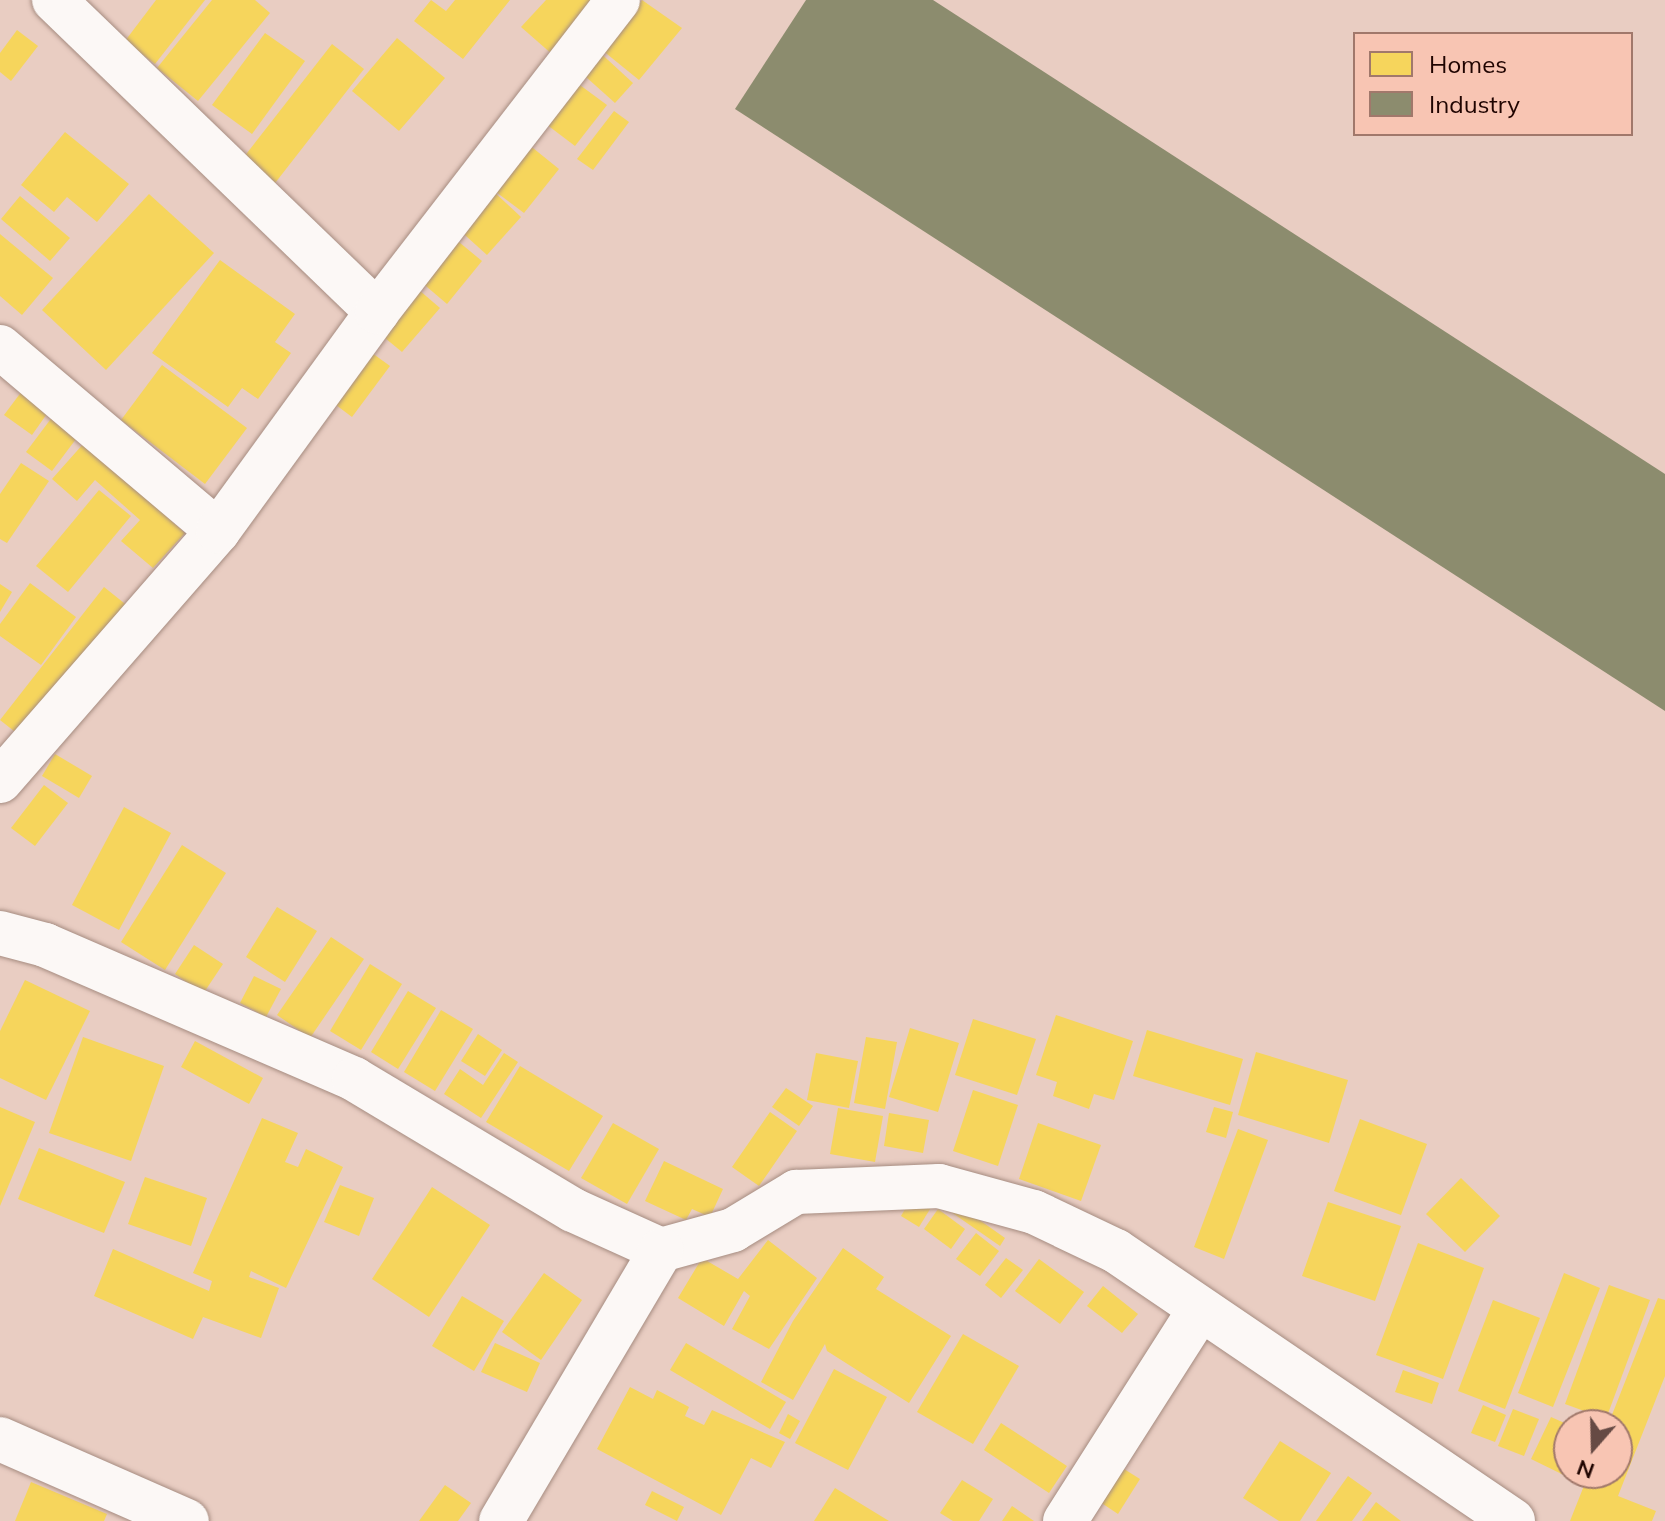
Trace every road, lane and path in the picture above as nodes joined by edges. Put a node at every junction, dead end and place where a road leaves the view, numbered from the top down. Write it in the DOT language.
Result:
graph roads {
  1 [pos="54,0"];
  2 [pos="618,0"];
  3 [pos="377,312"];
  4 [pos="0,347"];
  5 [pos="218,531"];
  6 [pos="0,781"];
  7 [pos="0,933"];
  8 [pos="661,1250"];
  9 [pos="1200,1309"];
  10 [pos="0,1439"];
  11 [pos="187,1521"];
  12 [pos="501,1521"];
  13 [pos="1065,1521"];
  14 [pos="1513,1521"];
  1 -- 3 [label="street"];
  2 -- 3 [label="street"];
  3 -- 5 [label="street"];
  4 -- 5 [label="street"];
  5 -- 6 [label="street"];
  7 -- 8 [label="street"];
  8 -- 9 [label="street"];
  8 -- 12 [label="street"];
  9 -- 13 [label="street"];
  9 -- 14 [label="street"];
  10 -- 11 [label="street"];
}
